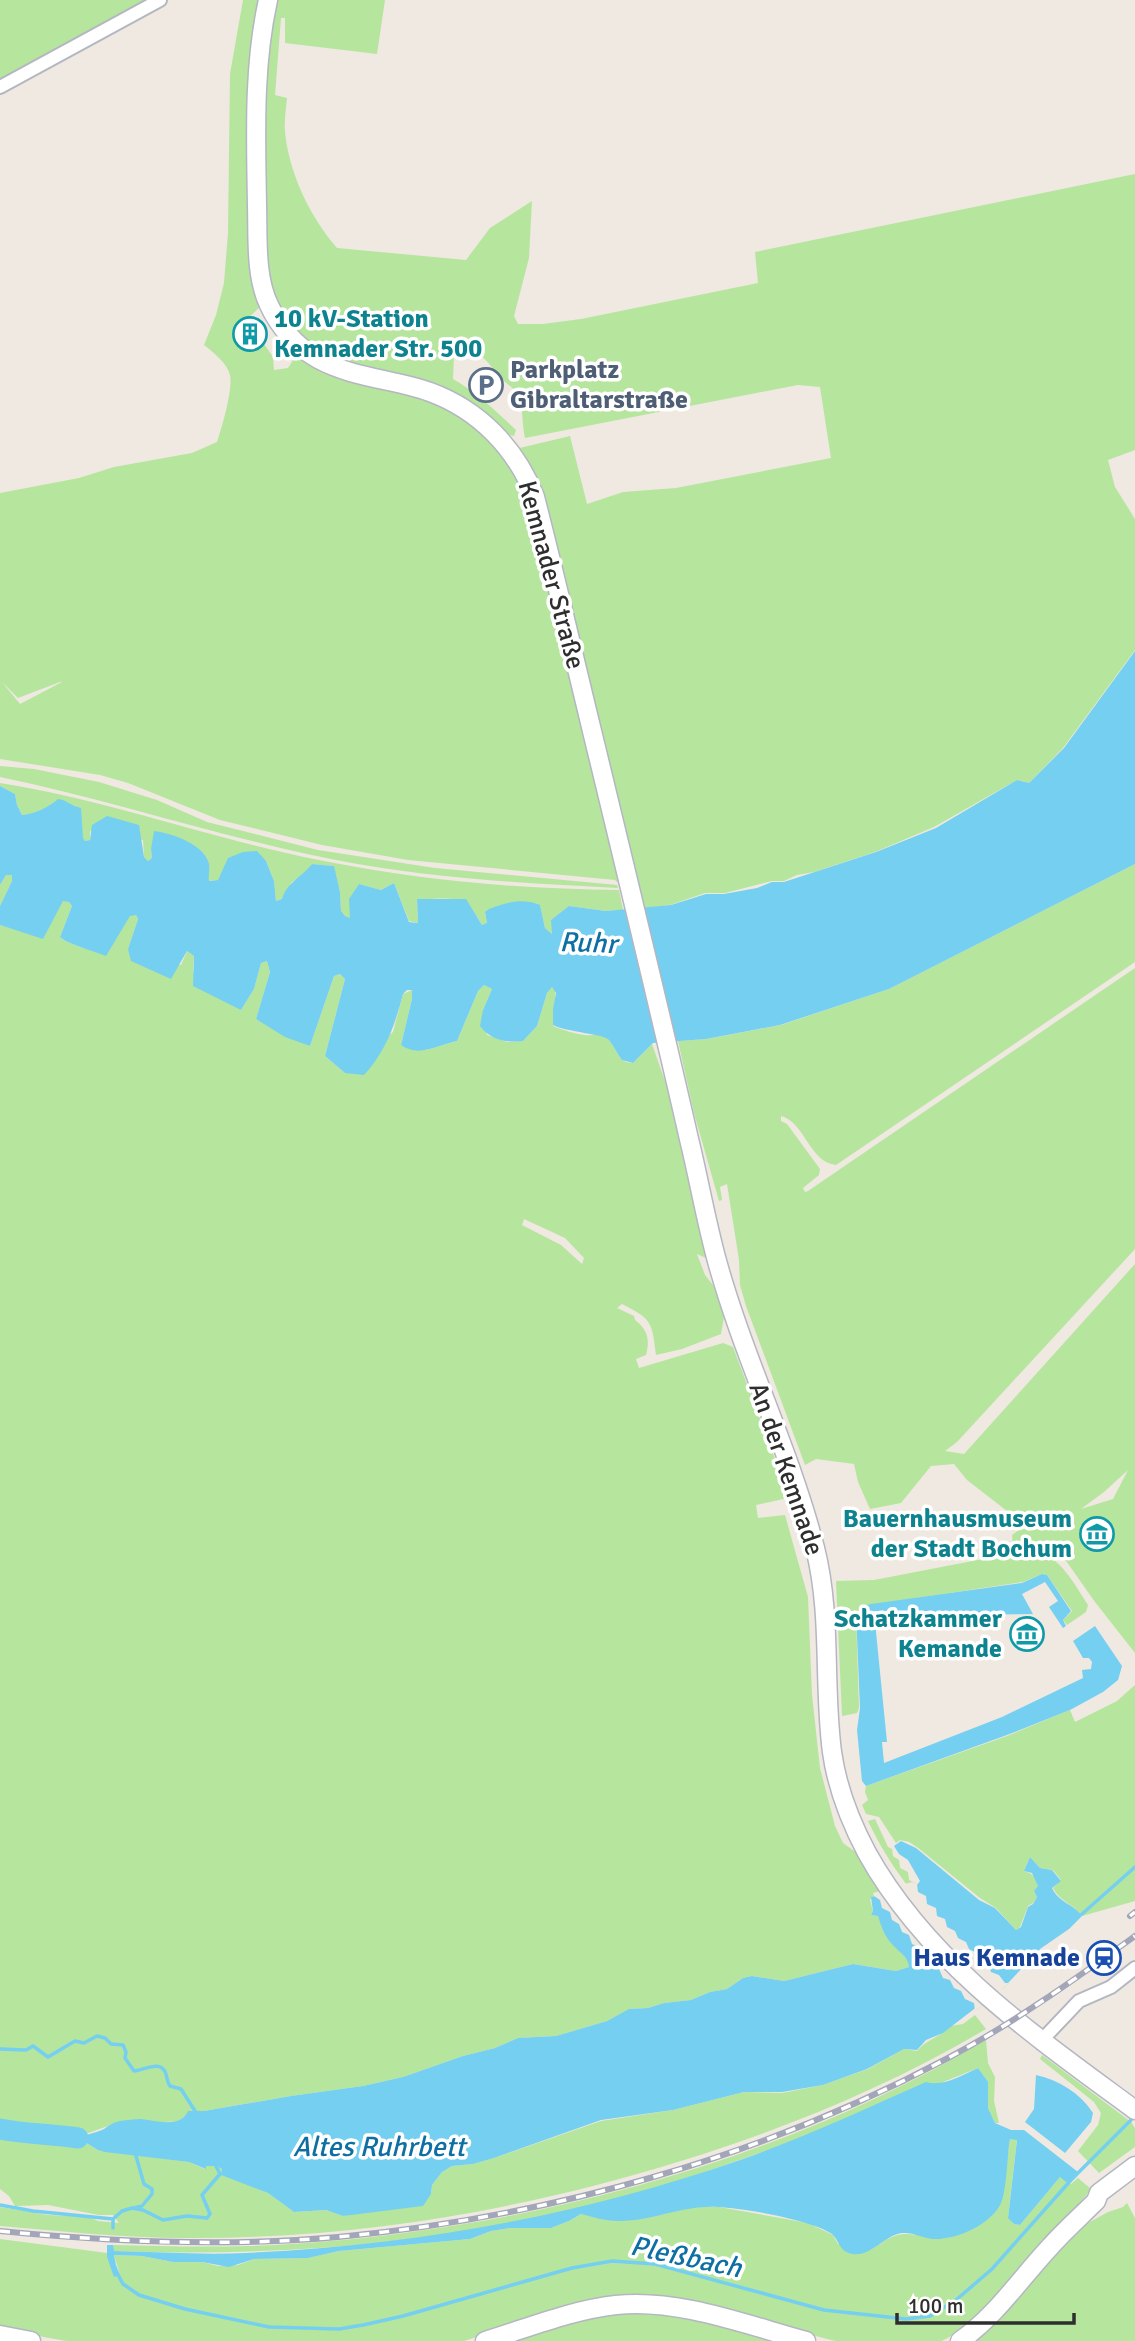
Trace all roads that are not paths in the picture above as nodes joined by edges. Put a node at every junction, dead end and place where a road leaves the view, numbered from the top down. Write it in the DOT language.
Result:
graph roads {
  1 [pos="160,0"];
  2 [pos="268,0"];
  3 [pos="0,86"];
  4 [pos="675,1082"];
  5 [pos="1135,1968"];
  6 [pos="1042,2040"];
  7 [pos="1092,2076"];
  8 [pos="1135,2097"];
  9 [pos="1135,2110"];
  10 [pos="1135,2165"];
  11 [pos="1135,2178"];
  12 [pos="1096,2200"];
  13 [pos="0,2335"];
  14 [pos="31,2341"];
  15 [pos="485,2341"];
  16 [pos="806,2341"];
  17 [pos="960,2341"];
  1 -- 3 [label="street"];
  2 -- 4 [label="main road, Kemnader Straße"];
  4 -- 6 [label="main road, An der Kemnade"];
  5 -- 6 [label="street"];
  6 -- 7 [label="main road, An der Kemnade"];
  7 -- 8 [label="main road, An der Kemnade"];
  7 -- 9 [label="main road, An der Kemnade"];
  10 -- 12 [label="main road"];
  11 -- 12 [label="main road"];
  12 -- 17 [label="main road"];
  13 -- 14 [label="main road"];
  15 -- 16 [label="main road"];
}
